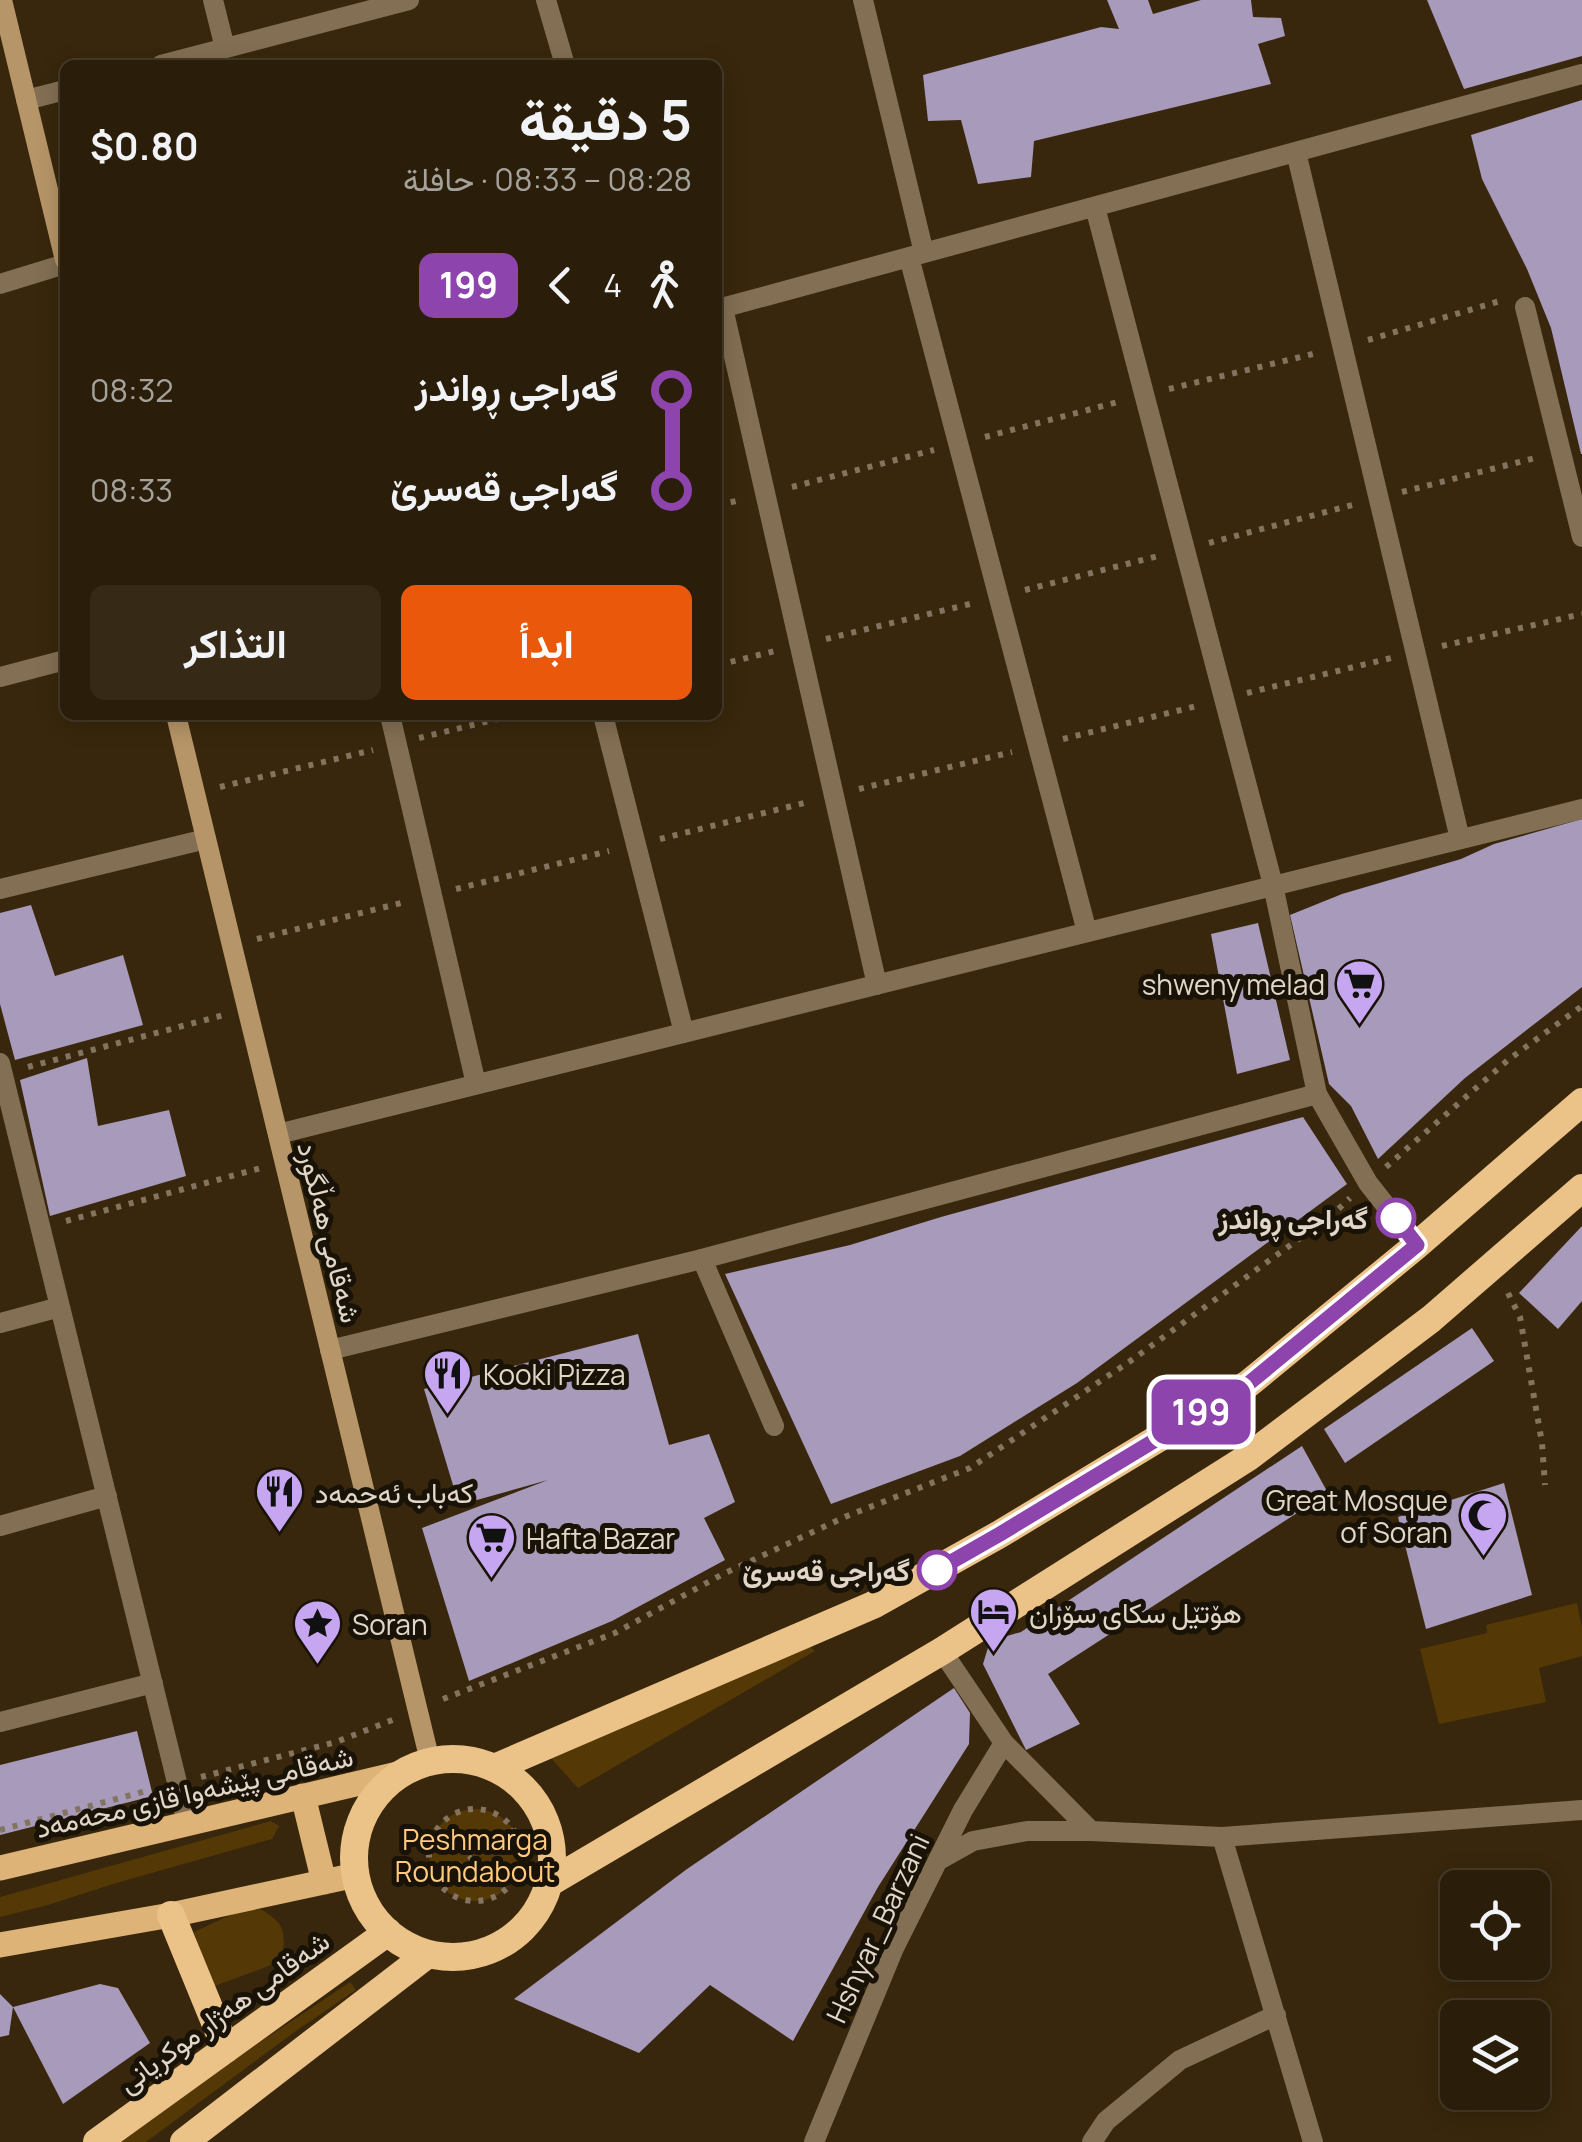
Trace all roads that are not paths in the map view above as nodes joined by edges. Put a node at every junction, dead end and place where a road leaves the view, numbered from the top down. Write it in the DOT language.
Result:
graph roads {
  1 [pos="2,0"];
  2 [pos="213,0"];
  3 [pos="409,0"];
  4 [pos="546,0"];
  5 [pos="863,0"];
  6 [pos="225,48"];
  7 [pos="180,60"];
  8 [pos="564,60"];
  9 [pos="1582,74"];
  10 [pos="60,91"];
  11 [pos="26,100"];
  12 [pos="1296,152"];
  13 [pos="1095,206"];
  14 [pos="60,241"];
  15 [pos="916,255"];
  16 [pos="60,264"];
  17 [pos="0,284"];
  18 [pos="722,307"];
  19 [pos="1525,307"];
  20 [pos="722,316"];
  21 [pos="1582,537"];
  22 [pos="60,661"];
  23 [pos="0,677"];
  24 [pos="177,720"];
  25 [pos="391,720"];
  26 [pos="604,720"];
  27 [pos="1582,808"];
  28 [pos="206,839"];
  29 [pos="1460,839"];
  30 [pos="1272,886"];
  31 [pos="0,889"];
  32 [pos="1087,932"];
  33 [pos="877,984"];
  34 [pos="684,1032"];
  35 [pos="1,1068"];
  36 [pos="476,1084"];
  37 [pos="1317,1094"];
  38 [pos="1582,1102"];
  39 [pos="6,1110"];
  40 [pos="278,1134"];
  41 [pos="1582,1188"];
  42 [pos="1417,1245"];
  43 [pos="702,1259"];
  44 [pos="60,1307"];
  45 [pos="0,1322"];
  46 [pos="330,1350"];
  47 [pos="774,1426"];
  48 [pos="107,1496"];
  49 [pos="0,1526"];
  50 [pos="942,1651"];
  51 [pos="153,1683"];
  52 [pos="0,1722"];
  53 [pos="1004,1743"];
  54 [pos="430,1761"];
  55 [pos="494,1768"];
  56 [pos="402,1773"];
  57 [pos="303,1796"];
  58 [pos="1582,1810"];
  59 [pos="187,1823"];
  60 [pos="1091,1831"];
  61 [pos="1222,1836"];
  62 [pos="937,1862"];
  63 [pos="0,1868"];
  64 [pos="356,1874"];
  65 [pos="324,1882"];
  66 [pos="549,1883"];
  67 [pos="172,1915"];
  68 [pos="388,1932"];
  69 [pos="0,1945"];
  70 [pos="428,1954"];
  71 [pos="1276,2015"];
  72 [pos="226,2049"];
  73 [pos="97,2142"];
  74 [pos="184,2142"];
  75 [pos="814,2142"];
  76 [pos="1092,2142"];
  77 [pos="1313,2142"];
  1 -- 11 [label="main road"];
  2 -- 6 [label="street"];
  3 -- 6 [label="street"];
  4 -- 8 [label="street"];
  5 -- 15 [label="street"];
  6 -- 7 [label="street"];
  9 -- 12 [label="street"];
  10 -- 11 [label="street"];
  11 -- 14 [label="main road"];
  12 -- 13 [label="street"];
  12 -- 29 [label="street"];
  13 -- 15 [label="street"];
  13 -- 30 [label="street"];
  15 -- 18 [label="street"];
  15 -- 32 [label="street"];
  16 -- 17 [label="street"];
  19 -- 21 [label="street"];
  20 -- 33 [label="street"];
  22 -- 23 [label="street"];
  24 -- 28 [label="main road, شەقامی ھەڵگورد"];
  25 -- 36 [label="street"];
  26 -- 34 [label="street"];
  27 -- 29 [label="street"];
  28 -- 31 [label="street"];
  28 -- 40 [label="main road, شەقامی ھەڵگورد"];
  29 -- 30 [label="street"];
  30 -- 32 [label="street"];
  30 -- 37 [label="street"];
  32 -- 33 [label="street"];
  33 -- 34 [label="street"];
  34 -- 36 [label="street"];
  35 -- 39 [label="street"];
  36 -- 40 [label="street"];
  37 -- 42 [label="street"];
  37 -- 43 [label="street"];
  38 -- 42 [label="highway"];
  39 -- 44 [label="street"];
  40 -- 46 [label="main road, شەقامی ھەڵگورد"];
  41 -- 50 [label="highway"];
  42 -- 55 [label="highway"];
  43 -- 46 [label="street"];
  43 -- 47 [label="street"];
  44 -- 45 [label="street"];
  44 -- 48 [label="street"];
  46 -- 54 [label="main road, شەقامی ھەڵگورد"];
  48 -- 49 [label="street"];
  48 -- 51 [label="street"];
  50 -- 53 [label="street"];
  50 -- 66 [label="highway"];
  51 -- 52 [label="street"];
  51 -- 59 [label="street"];
  53 -- 60 [label="street"];
  53 -- 62 [label="street, Hshyar_Barzani"];
  54 -- 55 [label="highway"];
  54 -- 56 [label="highway"];
  55 -- 66 [label="highway"];
  56 -- 57 [label="main road, شەقامی پێشەوا قازی محەمەد"];
  56 -- 64 [label="highway"];
  57 -- 59 [label="main road, شەقامی پێشەوا قازی محەمەد"];
  57 -- 65 [label="main road"];
  58 -- 61 [label="street"];
  59 -- 63 [label="main road, شەقامی پێشەوا قازی محەمەد"];
  60 -- 61 [label="street"];
  60 -- 62 [label="street"];
  61 -- 71 [label="street"];
  62 -- 75 [label="street, Hshyar_Barzani"];
  64 -- 65 [label="main road"];
  64 -- 68 [label="highway"];
  65 -- 67 [label="main road"];
  66 -- 70 [label="highway"];
  67 -- 69 [label="main road"];
  67 -- 72 [label="highway"];
  68 -- 70 [label="highway"];
  68 -- 72 [label="highway, شەقامی ھەژار موکریانی"];
  70 -- 74 [label="highway"];
  71 -- 76 [label="street"];
  71 -- 77 [label="street"];
  72 -- 73 [label="highway, شەقامی ھەژار موکریانی"];
}
